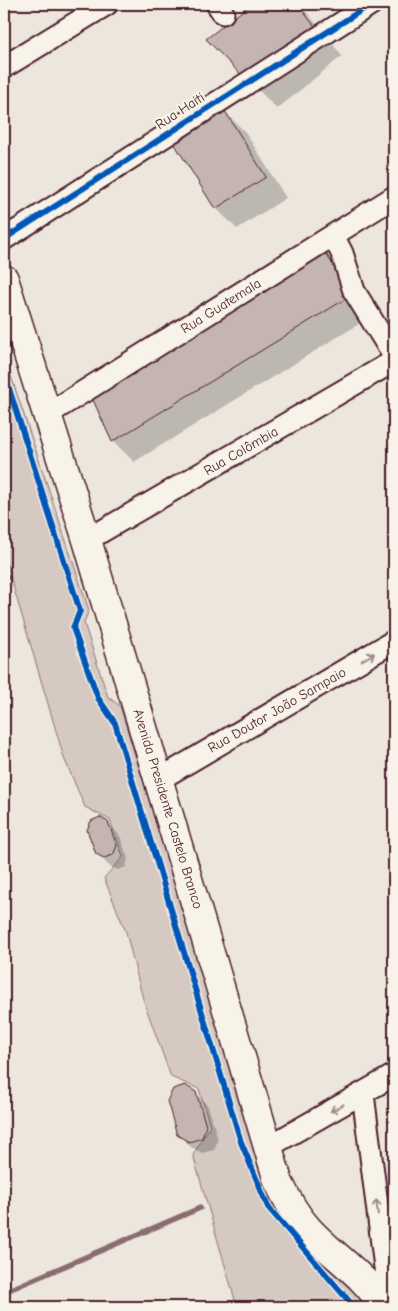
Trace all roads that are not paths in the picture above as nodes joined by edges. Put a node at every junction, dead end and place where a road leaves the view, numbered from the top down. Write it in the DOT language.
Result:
graph roads {
  1 [pos="107,4"];
  2 [pos="371,4"];
  3 [pos="4,67"];
  4 [pos="394,198"];
  5 [pos="333,236"];
  6 [pos="4,239"];
  7 [pos="4,279"];
  8 [pos="394,356"];
  9 [pos="394,361"];
  10 [pos="48,414"];
  11 [pos="87,540"];
  12 [pos="394,641"];
  13 [pos="160,779"];
  14 [pos="394,1075"];
  15 [pos="363,1094"];
  16 [pos="268,1148"];
  17 [pos="385,1307"];
  1 -- 3 [label="street"];
  2 -- 6 [label="street, Rua Haiti"];
  4 -- 5 [label="street, Rua Guatemala"];
  5 -- 8 [label="street"];
  5 -- 10 [label="street, Rua Guatemala"];
  7 -- 10 [label="main road, Avenida Presidente Castelo Branco"];
  9 -- 11 [label="street, Rua Colômbia"];
  10 -- 11 [label="main road, Avenida Presidente Castelo Branco"];
  11 -- 13 [label="main road, Avenida Presidente Castelo Branco"];
  13 -- 12 [label="street, Rua Doutor João Sampaio, one-way"];
  13 -- 16 [label="main road, Avenida Presidente Castelo Branco"];
  14 -- 15 [label="street"];
  15 -- 16 [label="street, one-way"];
  17 -- 15 [label="street, one-way"];
  16 -- 17 [label="main road, Avenida Presidente Castelo Branco"];
}
